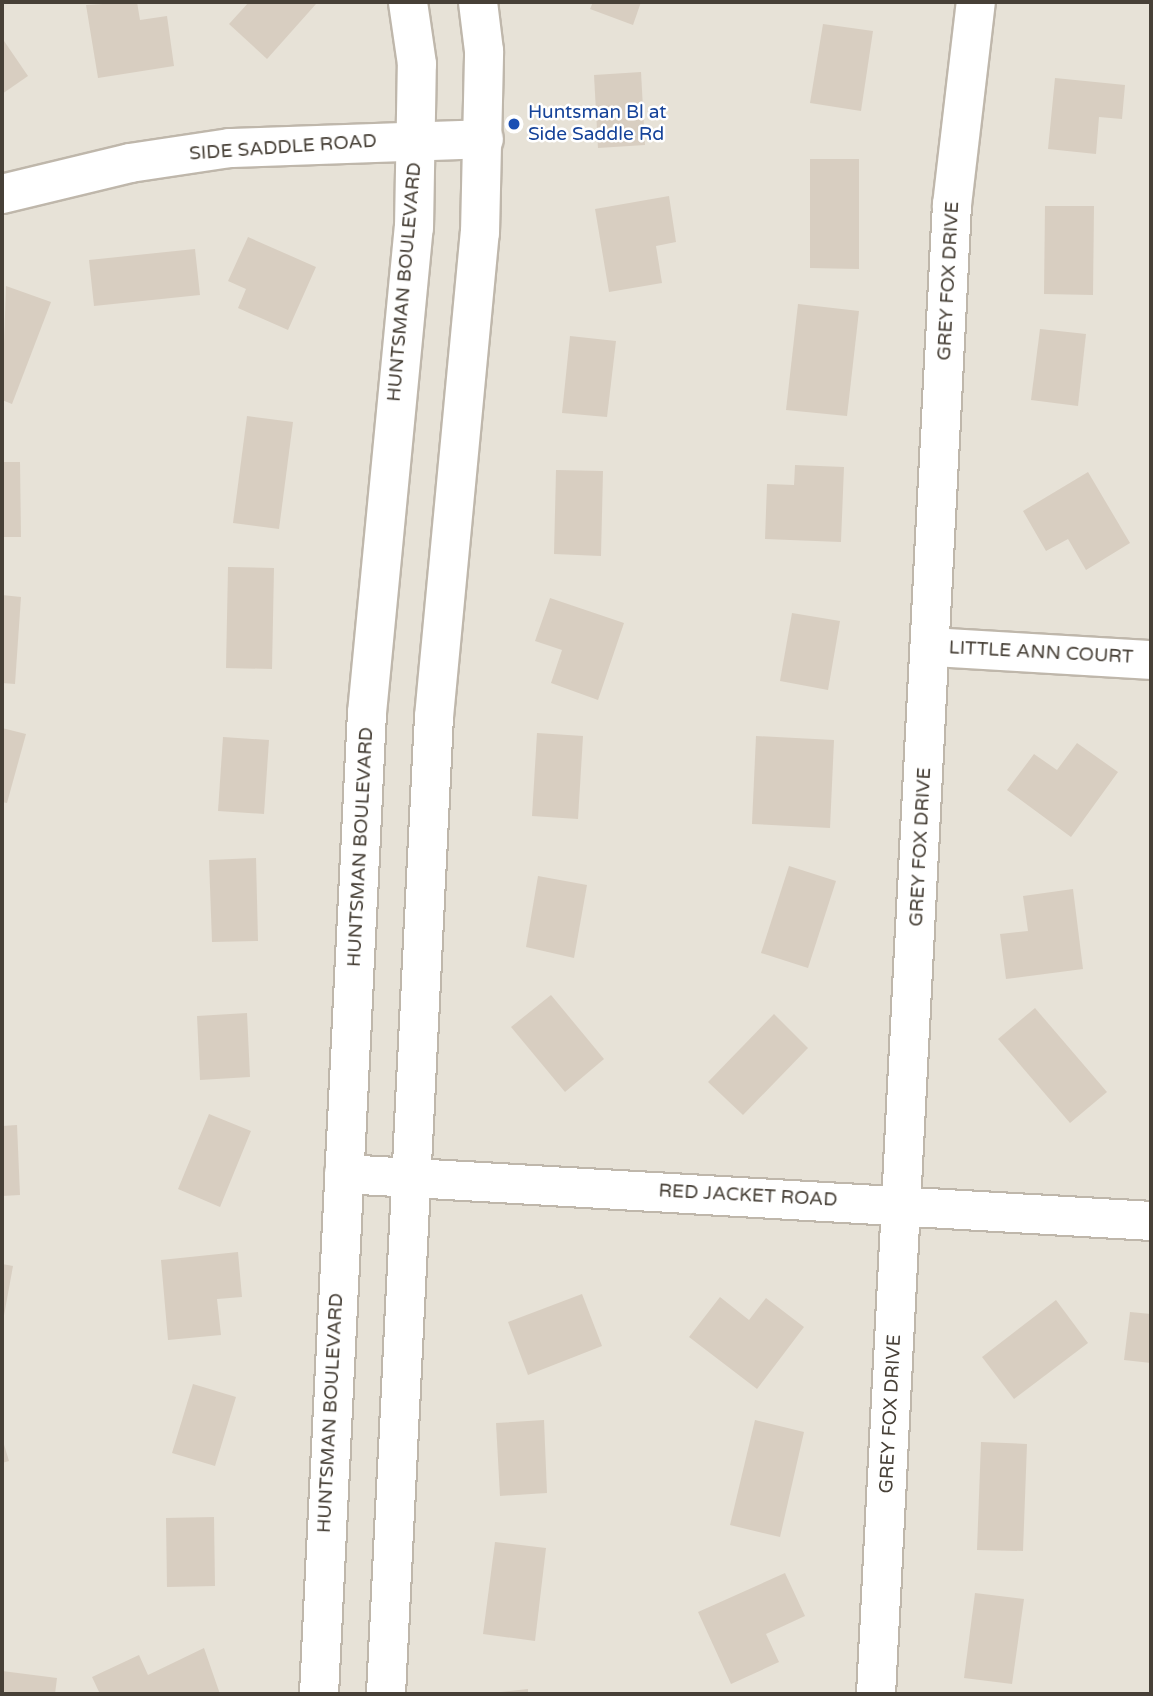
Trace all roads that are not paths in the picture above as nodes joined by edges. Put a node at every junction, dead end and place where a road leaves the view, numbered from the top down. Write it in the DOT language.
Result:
graph roads {
  1 [pos="408,2"];
  2 [pos="478,2"];
  3 [pos="976,2"];
  4 [pos="417,139"];
  5 [pos="484,139"];
  6 [pos="2,194"];
  7 [pos="932,647"];
  8 [pos="1151,660"];
  9 [pos="344,1174"];
  10 [pos="411,1178"];
  11 [pos="902,1205"];
  12 [pos="1151,1221"];
  13 [pos="319,1694"];
  14 [pos="386,1694"];
  15 [pos="876,1694"];
  1 -- 4 [label="street, HUNTSMAN BOULEVARD"];
  2 -- 5 [label="street"];
  3 -- 7 [label="street, GREY FOX DRIVE"];
  4 -- 5 [label="street, SIDE SADDLE ROAD"];
  4 -- 6 [label="street, SIDE SADDLE ROAD"];
  4 -- 9 [label="street, HUNTSMAN BOULEVARD"];
  5 -- 10 [label="street"];
  7 -- 8 [label="street, LITTLE ANN COURT"];
  7 -- 11 [label="street, GREY FOX DRIVE"];
  9 -- 10 [label="street, RED JACKET ROAD"];
  9 -- 13 [label="street, HUNTSMAN BOULEVARD"];
  10 -- 11 [label="street, RED JACKET ROAD"];
  10 -- 14 [label="street"];
  11 -- 12 [label="street, RED JACKET ROAD"];
  11 -- 15 [label="street, GREY FOX DRIVE"];
}
